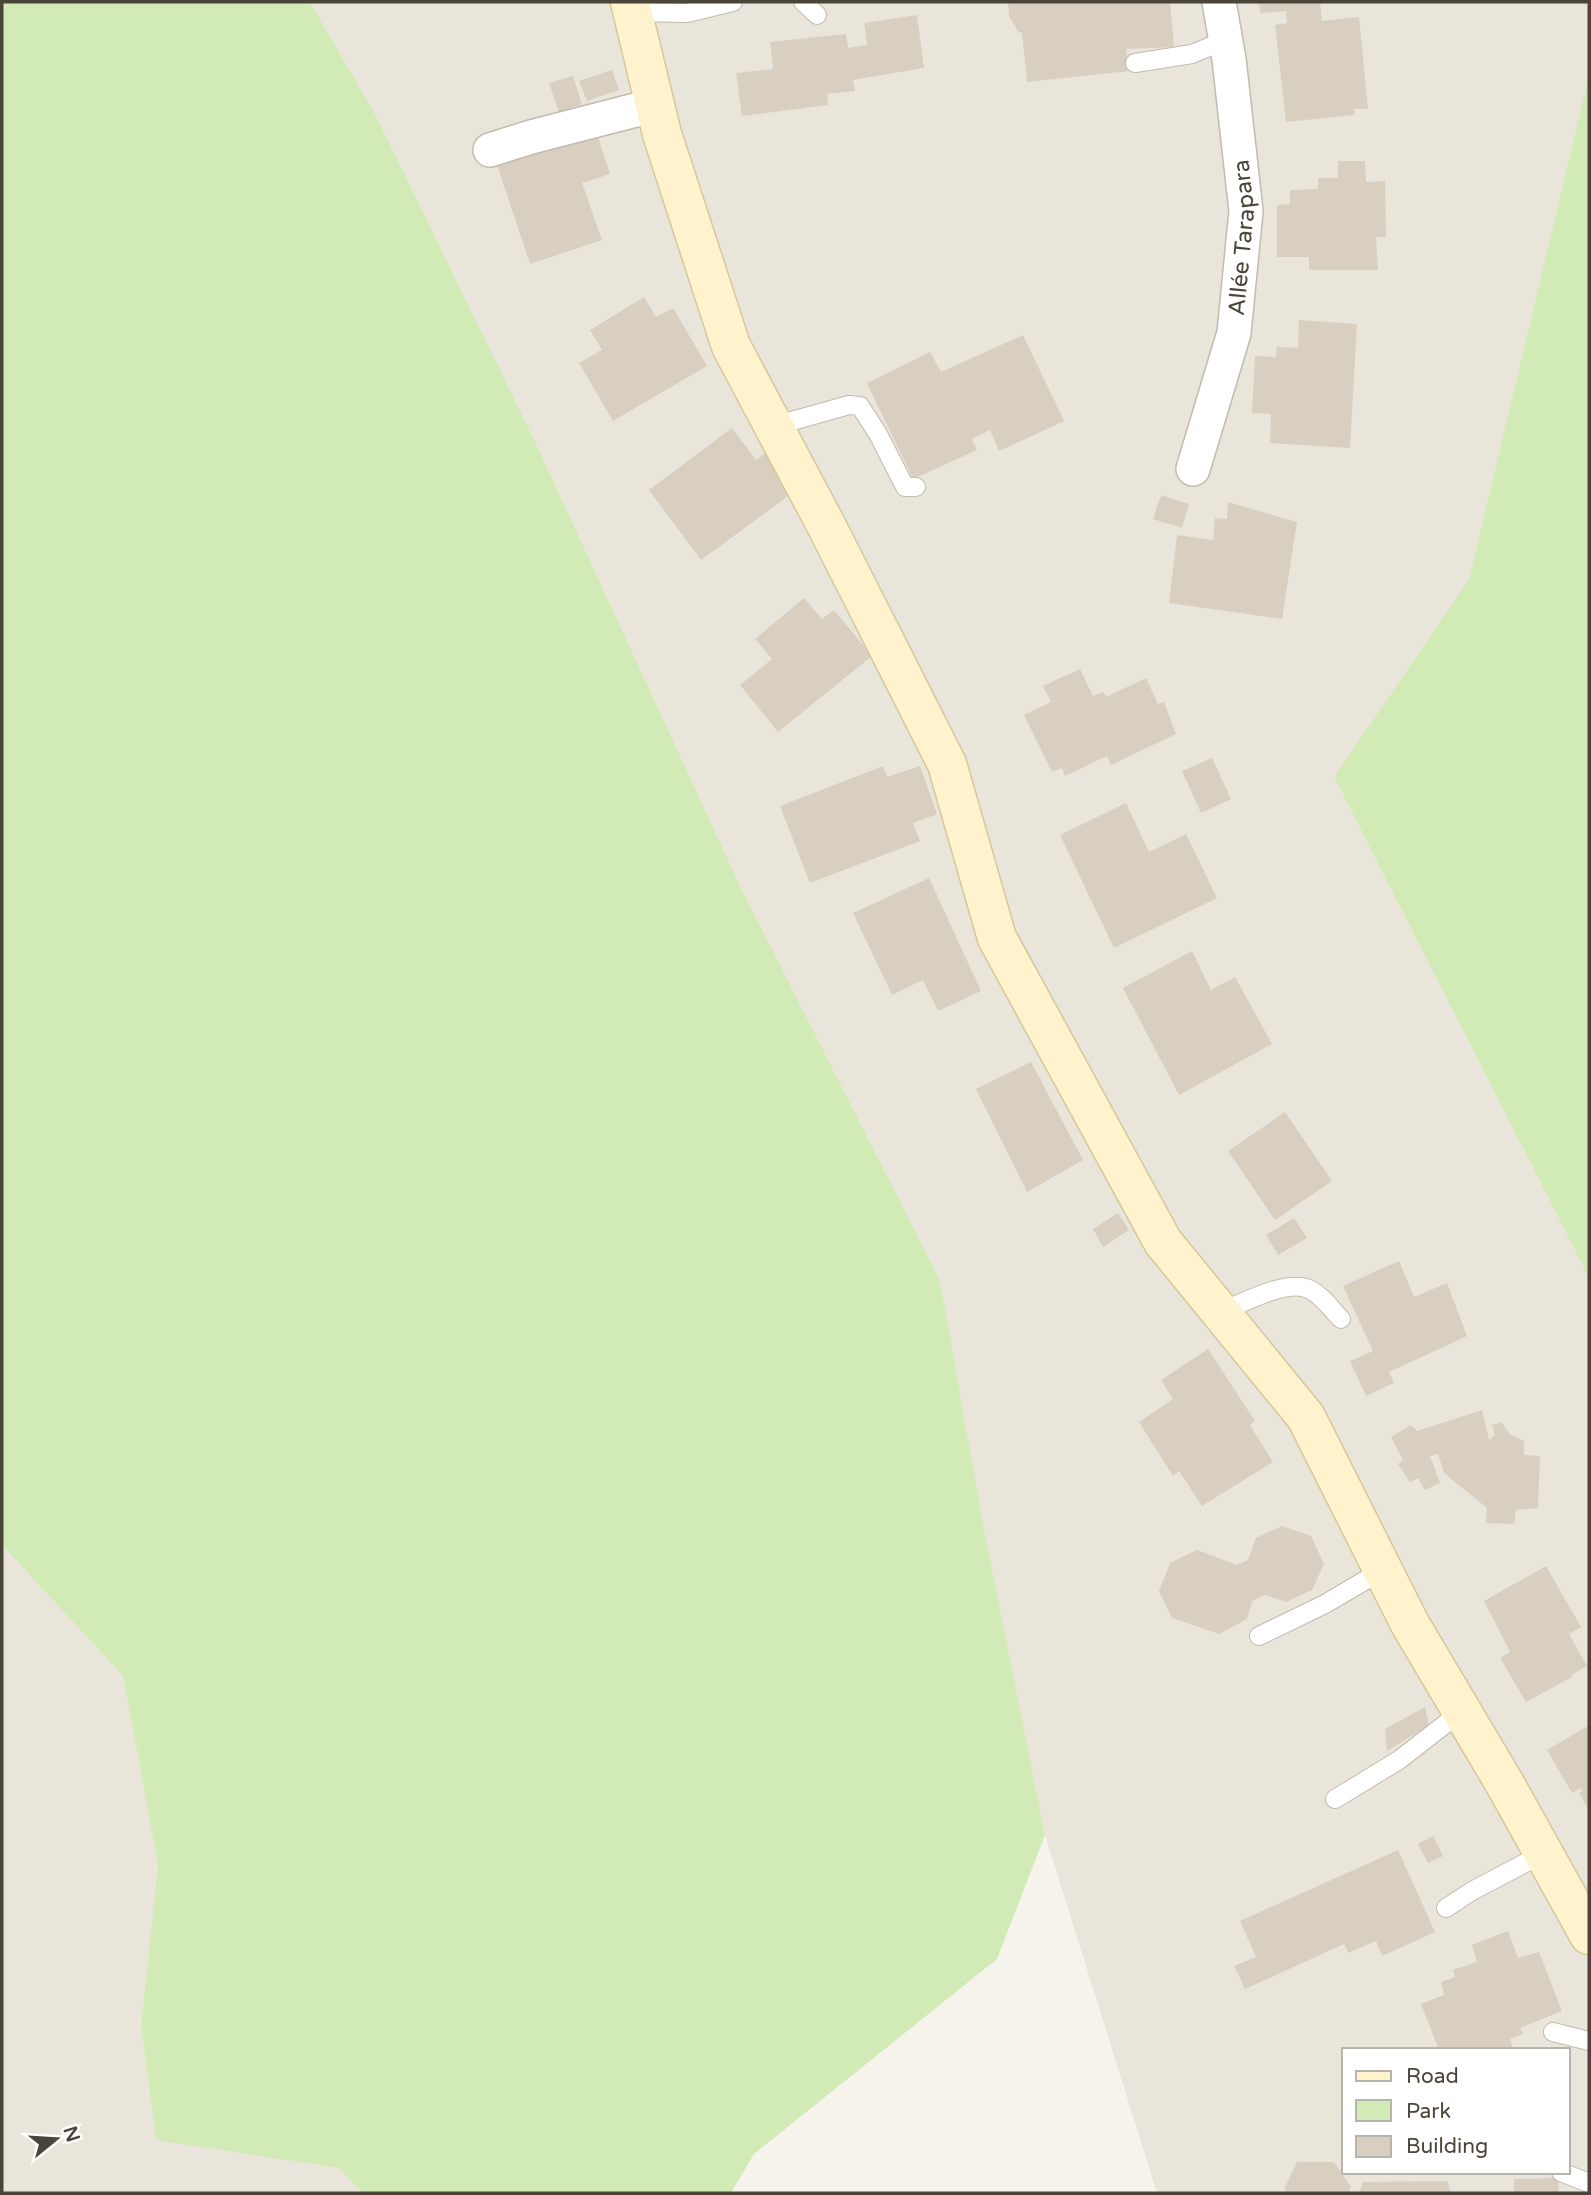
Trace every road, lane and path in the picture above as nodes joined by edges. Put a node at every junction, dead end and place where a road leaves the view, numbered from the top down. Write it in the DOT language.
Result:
graph roads {
  1 [pos="733,2"];
  2 [pos="803,2"];
  3 [pos="1219,2"];
  4 [pos="631,7"];
  5 [pos="817,15"];
  6 [pos="1226,40"];
  7 [pos="1135,63"];
  8 [pos="655,105"];
  9 [pos="490,150"];
  10 [pos="774,426"];
  11 [pos="1193,468"];
  12 [pos="916,486"];
  13 [pos="1221,1312"];
  14 [pos="1340,1319"];
  15 [pos="1383,1570"];
  16 [pos="1259,1636"];
  17 [pos="1462,1711"];
  18 [pos="1335,1799"];
  19 [pos="1544,1853"];
  20 [pos="1446,1908"];
  21 [pos="1589,1935"];
  22 [pos="1553,2032"];
  23 [pos="1589,2041"];
  24 [pos="1566,2174"];
  25 [pos="1589,2183"];
  1 -- 4 [label="lane"];
  2 -- 5 [label="lane"];
  3 -- 6 [label="street, Allée Tarapara"];
  4 -- 8 [label="main road"];
  6 -- 7 [label="lane"];
  6 -- 11 [label="street, Allée Tarapara"];
  8 -- 9 [label="street"];
  8 -- 10 [label="main road"];
  10 -- 12 [label="lane"];
  10 -- 13 [label="main road"];
  13 -- 14 [label="lane"];
  13 -- 15 [label="main road"];
  15 -- 16 [label="lane"];
  15 -- 17 [label="main road"];
  17 -- 18 [label="lane"];
  17 -- 19 [label="main road"];
  19 -- 20 [label="lane"];
  19 -- 21 [label="main road"];
  22 -- 23 [label="lane"];
  24 -- 25 [label="lane"];
}
